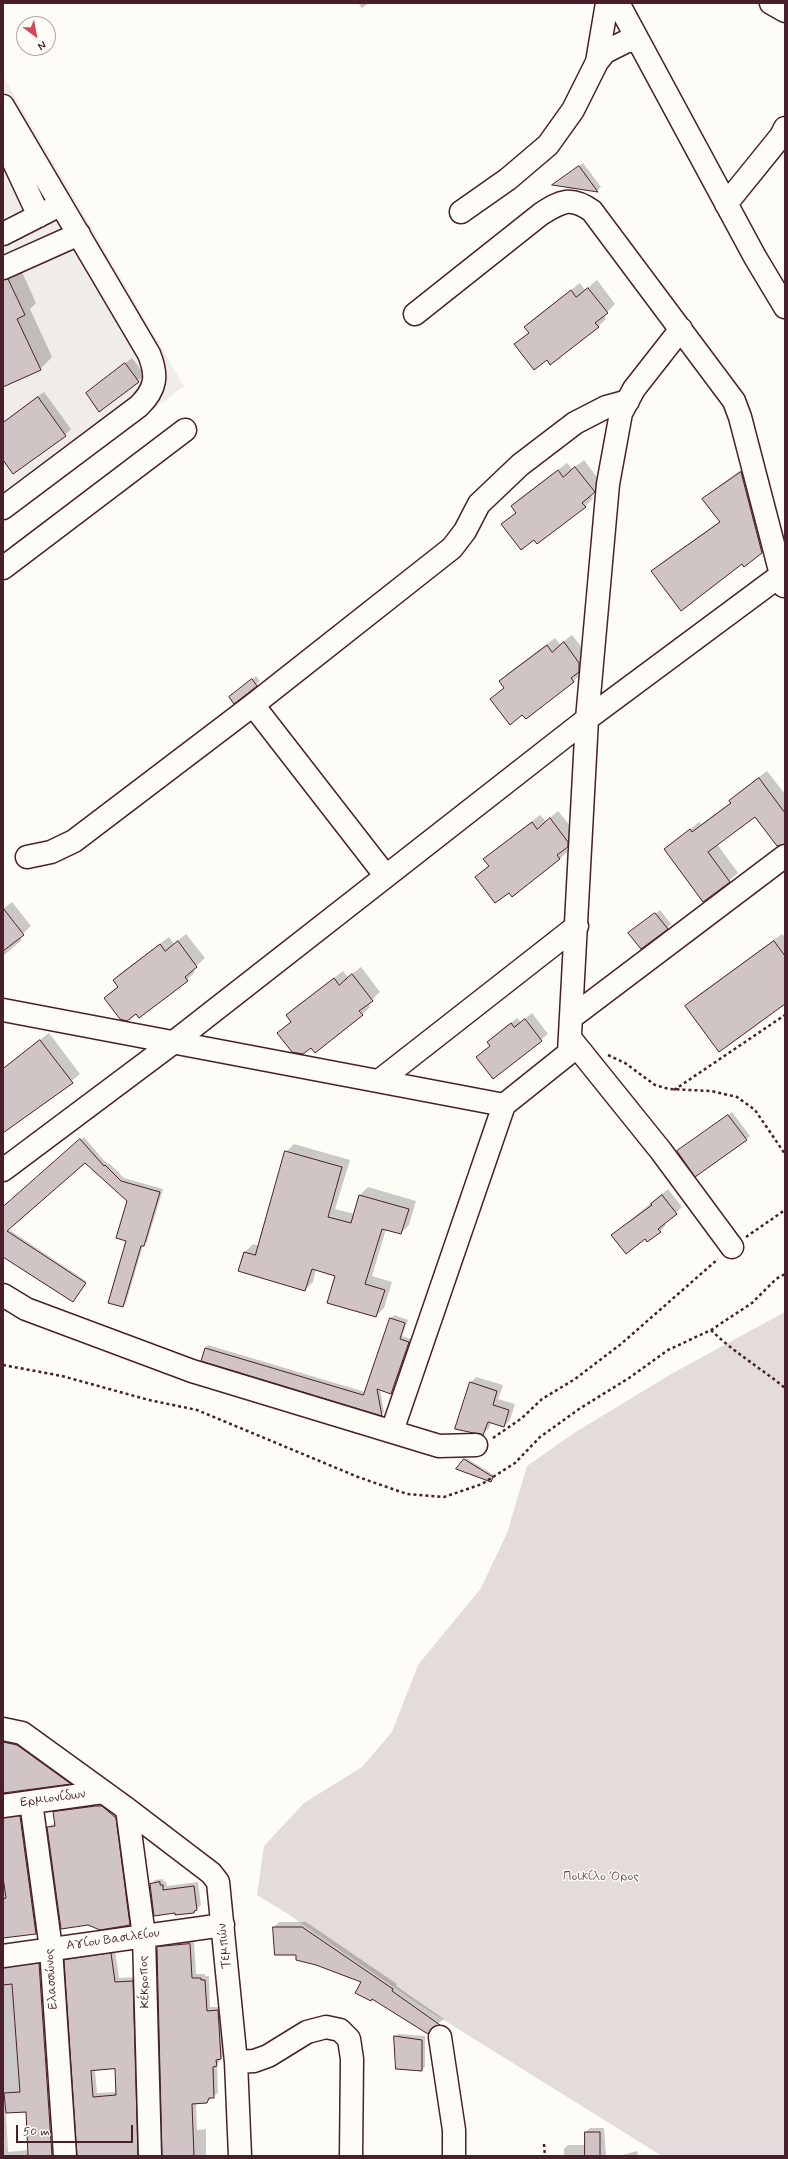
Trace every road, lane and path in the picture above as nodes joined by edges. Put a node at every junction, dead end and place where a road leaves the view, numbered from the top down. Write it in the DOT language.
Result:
graph roads {
  1 [pos="607,3"];
  2 [pos="618,3"];
  3 [pos="772,3"];
  4 [pos="785,11"];
  5 [pos="638,41"];
  6 [pos="596,62"];
  7 [pos="3,106"];
  8 [pos="785,128"];
  9 [pos="3,139"];
  10 [pos="726,204"];
  11 [pos="61,205"];
  12 [pos="461,212"];
  13 [pos="39,216"];
  14 [pos="3,234"];
  15 [pos="78,234"];
  16 [pos="3,268"];
  17 [pos="785,307"];
  18 [pos="415,314"];
  19 [pos="681,330"];
  20 [pos="628,401"];
  21 [pos="185,430"];
  22 [pos="3,508"];
  23 [pos="3,568"];
  24 [pos="784,578"];
  25 [pos="253,705"];
  26 [pos="587,719"];
  27 [pos="785,856"];
  28 [pos="27,857"];
  29 [pos="385,875"];
  30 [pos="577,926"];
  31 [pos="3,1010"];
  32 [pos="785,1016"];
  33 [pos="574,1034"];
  34 [pos="174,1042"];
  35 [pos="378,1081"];
  36 [pos="674,1090"];
  37 [pos="504,1105"];
  38 [pos="785,1154"];
  39 [pos="3,1170"];
  40 [pos="785,1210"];
  41 [pos="732,1247"];
  42 [pos="785,1274"];
  43 [pos="3,1295"];
  44 [pos="785,1388"];
  45 [pos="392,1431"];
  46 [pos="476,1445"];
  47 [pos="3,1729"];
  48 [pos="103,1792"];
  49 [pos="31,1802"];
  50 [pos="3,1806"];
  51 [pos="127,1809"];
  52 [pos="223,1925"];
  53 [pos="144,1936"];
  54 [pos="51,1949"];
  55 [pos="3,1956"];
  56 [pos="440,2037"];
  57 [pos="236,2062"];
  58 [pos="544,2144"];
  59 [pos="65,2156"];
  60 [pos="150,2156"];
  61 [pos="240,2156"];
  62 [pos="351,2156"];
  63 [pos="454,2156"];
  64 [pos="545,2156"];
  1 -- 6 [label="street"];
  2 -- 5 [label="street"];
  3 -- 4 [label="street"];
  5 -- 6 [label="street"];
  5 -- 10 [label="street"];
  6 -- 12 [label="street"];
  7 -- 11 [label="street"];
  8 -- 10 [label="street"];
  9 -- 13 [label="street"];
  10 -- 17 [label="street"];
  11 -- 13 [label="street"];
  11 -- 15 [label="street"];
  13 -- 14 [label="street"];
  15 -- 16 [label="street"];
  15 -- 22 [label="street"];
  18 -- 19 [label="street"];
  19 -- 20 [label="street"];
  19 -- 24 [label="street"];
  20 -- 25 [label="street"];
  20 -- 26 [label="street"];
  21 -- 23 [label="street"];
  24 -- 26 [label="street"];
  25 -- 28 [label="street"];
  25 -- 29 [label="street"];
  26 -- 29 [label="street"];
  26 -- 30 [label="street"];
  27 -- 33 [label="street"];
  29 -- 34 [label="street"];
  30 -- 33 [label="street"];
  30 -- 35 [label="street"];
  31 -- 34 [label="street"];
  32 -- 36 [label="path"];
  33 -- 36 [label="path"];
  33 -- 37 [label="street"];
  33 -- 41 [label="street"];
  34 -- 35 [label="street"];
  34 -- 39 [label="street"];
  35 -- 37 [label="street"];
  36 -- 38 [label="path"];
  37 -- 45 [label="street"];
  40 -- 41 [label="path"];
  41 -- 46 [label="path"];
  42 -- 44 [label="path"];
  43 -- 45 [label="street"];
  45 -- 46 [label="street"];
  47 -- 48 [label="street, Τεμπών"];
  48 -- 49 [label="street, Ερμιονίδων"];
  48 -- 51 [label="street, Τεμπών"];
  49 -- 50 [label="street, Ερμιονίδων"];
  49 -- 54 [label="street, Ελασσώνος"];
  51 -- 52 [label="street, Τεμπών"];
  51 -- 53 [label="street, Κέκροπος"];
  52 -- 53 [label="street, Αγίου Βασιλείου"];
  52 -- 57 [label="street, Τεμπών"];
  53 -- 54 [label="street, Αγίου Βασιλείου"];
  53 -- 60 [label="street, Κέκροπος"];
  54 -- 55 [label="street, Αγίου Βασιλείου"];
  54 -- 59 [label="street, Ελασσώνος"];
  56 -- 63 [label="street"];
  57 -- 61 [label="street, Τεμπών"];
  57 -- 62 [label="street"];
  58 -- 64 [label="path"];
}
